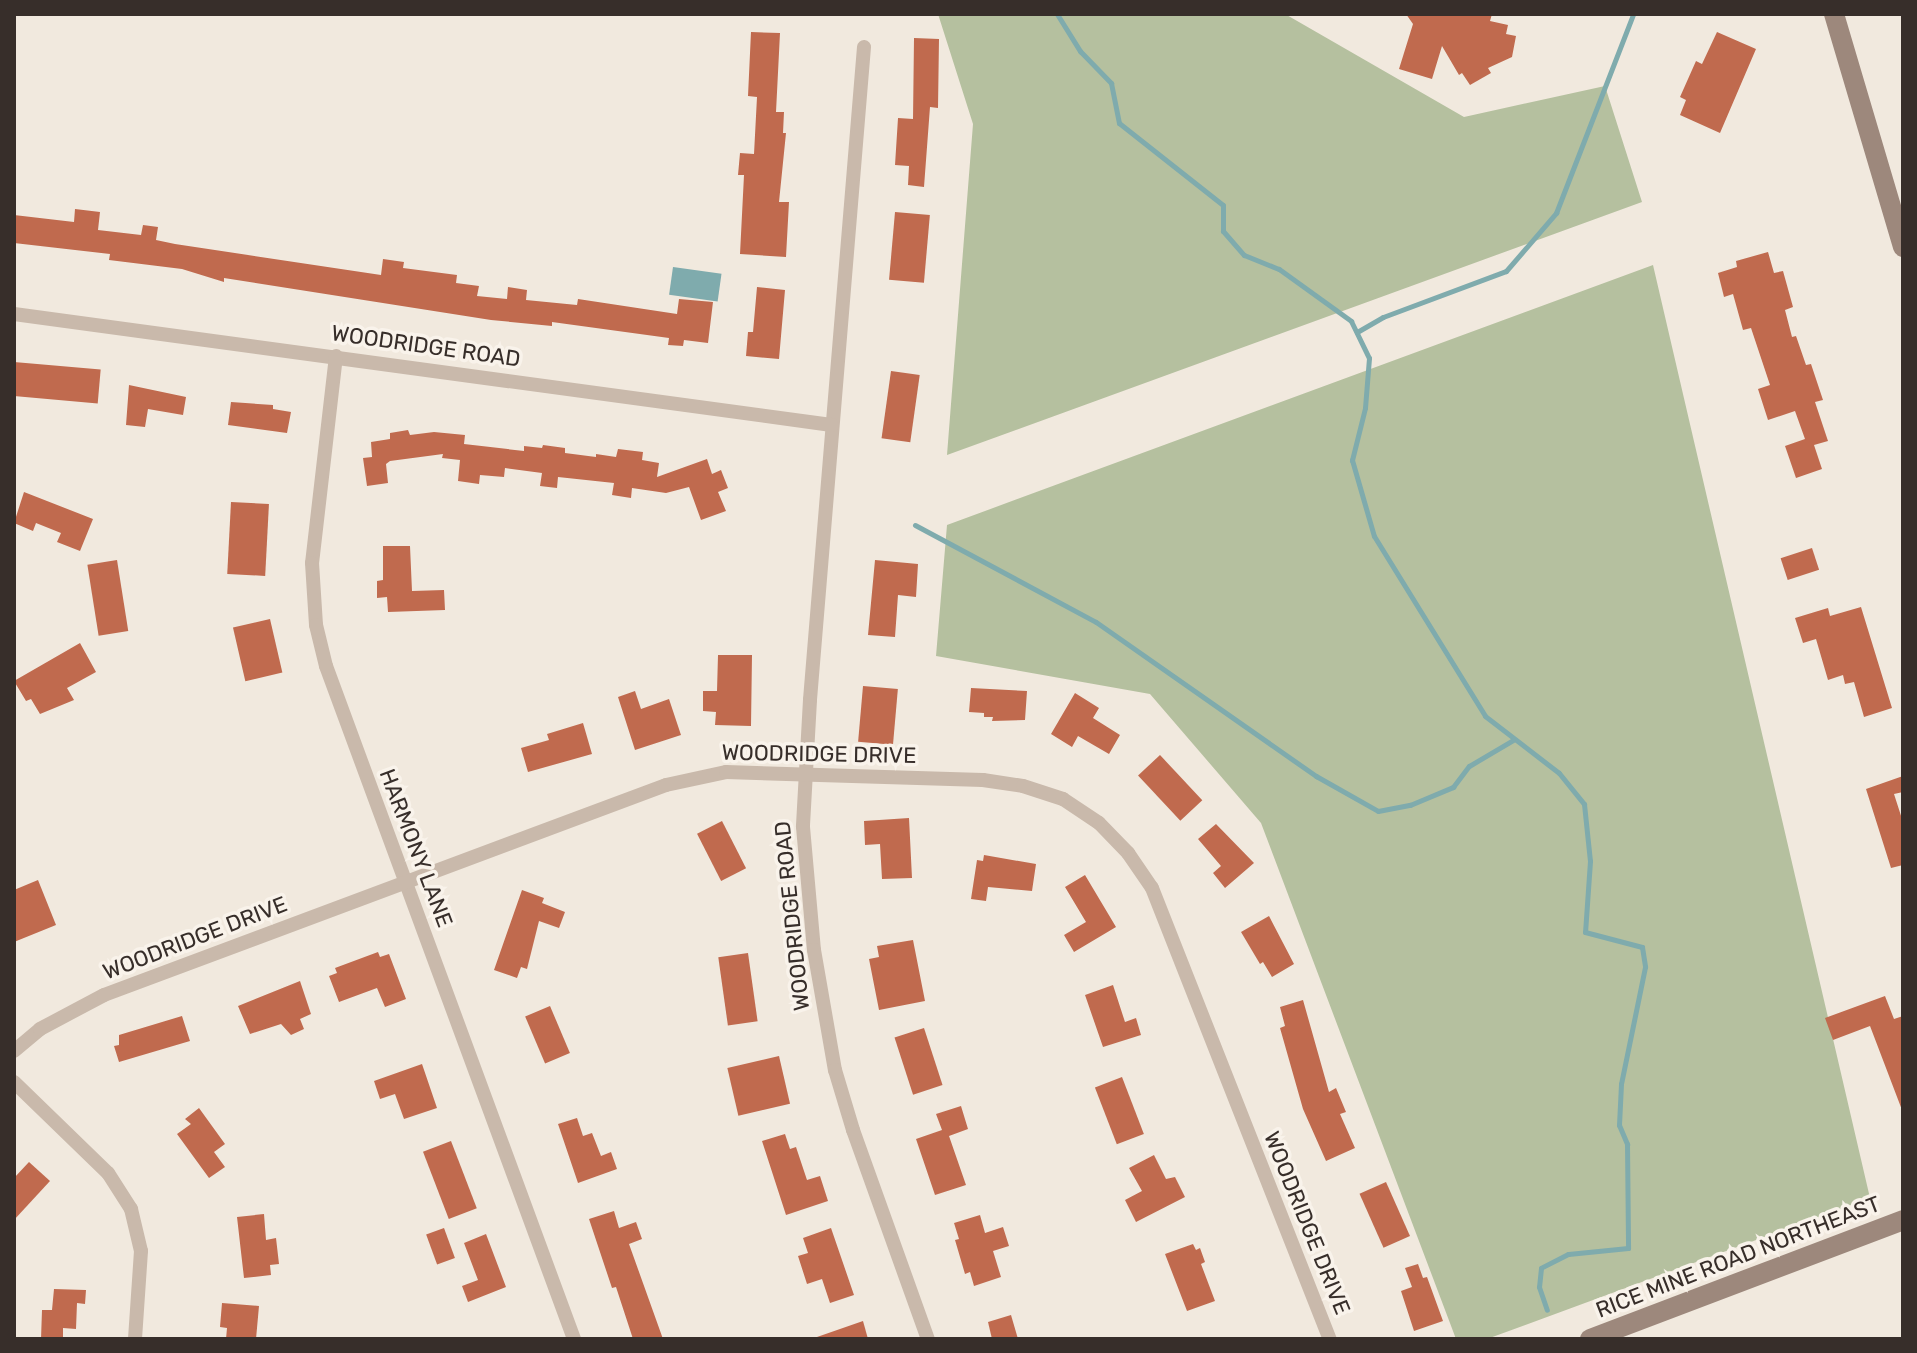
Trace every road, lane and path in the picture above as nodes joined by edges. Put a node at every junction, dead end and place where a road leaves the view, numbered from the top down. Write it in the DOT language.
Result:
graph roads {
  1 [pos="1834,14"];
  2 [pos="864,47"];
  3 [pos="1903,247"];
  4 [pos="14,314"];
  5 [pos="336,356"];
  6 [pos="832,425"];
  7 [pos="804,777"];
  8 [pos="406,881"];
  9 [pos="14,1051"];
  10 [pos="14,1082"];
  11 [pos="1903,1220"];
  12 [pos="135,1339"];
  13 [pos="574,1339"];
  14 [pos="928,1339"];
  15 [pos="1330,1339"];
  16 [pos="1590,1339"];
  1 -- 3 [label="main road"];
  2 -- 6 [label="street, WOODRIDGE ROAD"];
  4 -- 5 [label="street, WOODRIDGE ROAD"];
  5 -- 6 [label="street, WOODRIDGE ROAD"];
  5 -- 8 [label="street, HARMONY LANE"];
  6 -- 7 [label="street, WOODRIDGE ROAD"];
  7 -- 8 [label="street, WOODRIDGE DRIVE"];
  7 -- 14 [label="street, WOODRIDGE ROAD"];
  7 -- 15 [label="street, WOODRIDGE DRIVE"];
  8 -- 9 [label="street, WOODRIDGE DRIVE"];
  8 -- 13 [label="street, HARMONY LANE"];
  10 -- 12 [label="street"];
  11 -- 16 [label="main road, RICE MINE ROAD NORTHEAST"];
}
